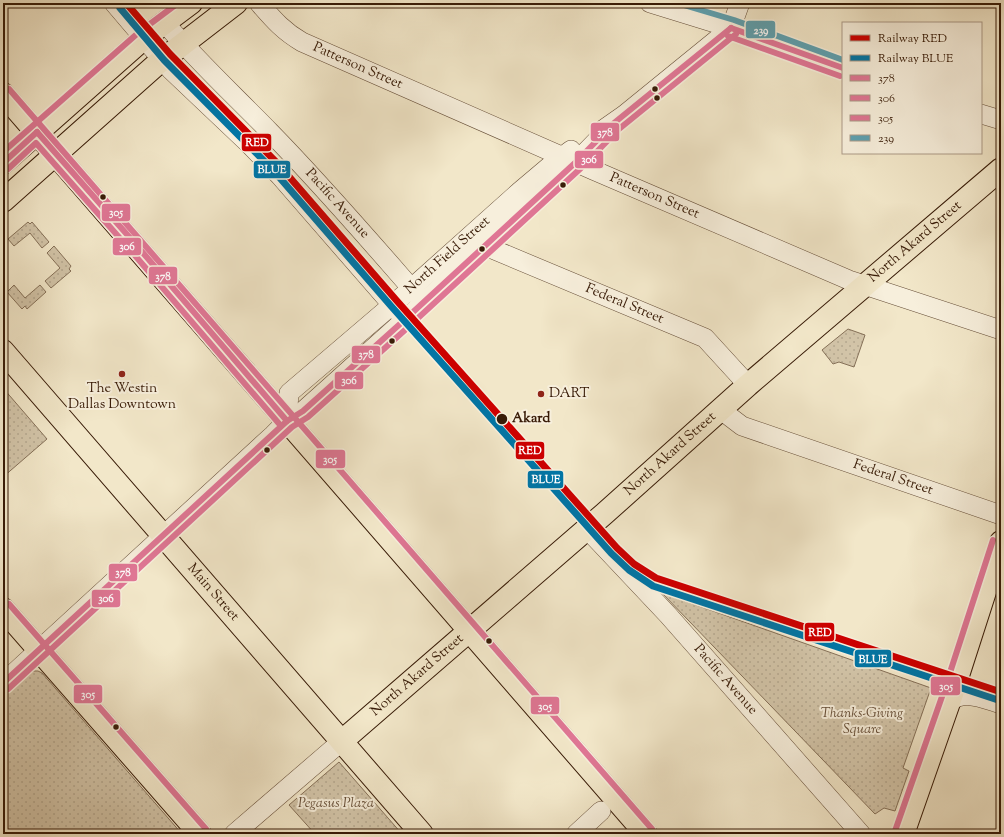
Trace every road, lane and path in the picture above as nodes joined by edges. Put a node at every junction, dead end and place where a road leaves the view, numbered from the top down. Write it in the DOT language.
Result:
graph roads {
  1 [pos="114,3"];
  2 [pos="191,3"];
  3 [pos="236,3"];
  4 [pos="259,3"];
  5 [pos="650,3"];
  6 [pos="740,3"];
  7 [pos="164,22"];
  8 [pos="731,28"];
  9 [pos="143,39"];
  10 [pos="183,45"];
  11 [pos="161,60"];
  12 [pos="842,68"];
  13 [pos="3,94"];
  14 [pos="982,114"];
  15 [pos="1001,120"];
  16 [pos="37,132"];
  17 [pos="56,154"];
  18 [pos="569,159"];
  19 [pos="3,163"];
  20 [pos="1001,169"];
  21 [pos="3,201"];
  22 [pos="485,246"];
  23 [pos="864,285"];
  24 [pos="411,288"];
  25 [pos="424,302"];
  26 [pos="392,304"];
  27 [pos="405,320"];
  28 [pos="1001,330"];
  29 [pos="3,351"];
  30 [pos="748,384"];
  31 [pos="721,410"];
  32 [pos="287,421"];
  33 [pos="1001,515"];
  34 [pos="586,528"];
  35 [pos="163,536"];
  36 [pos="1001,542"];
  37 [pos="3,609"];
  38 [pos="469,630"];
  39 [pos="39,650"];
  40 [pos="3,683"];
  41 [pos="949,702"];
  42 [pos="1001,704"];
  43 [pos="342,741"];
  44 [pos="602,811"];
  45 [pos="200,834"];
  46 [pos="234,834"];
  47 [pos="422,834"];
  48 [pos="576,834"];
  49 [pos="646,834"];
  50 [pos="862,834"];
  51 [pos="903,834"];
  1 -- 9 [label="street, Pacific Avenue"];
  2 -- 7 [label="main road"];
  3 -- 10 [label="main road"];
  4 -- 18 [label="street, Patterson Street"];
  5 -- 8 [label="street"];
  6 -- 8 [label="street"];
  7 -- 9 [label="main road"];
  7 -- 10 [label="street, Pacific Avenue"];
  8 -- 12 [label="street"];
  8 -- 18 [label="street, North Field Street"];
  9 -- 11 [label="street, Pacific Avenue"];
  9 -- 16 [label="main road"];
  10 -- 11 [label="main road"];
  10 -- 24 [label="street, Pacific Avenue"];
  11 -- 17 [label="main road"];
  11 -- 26 [label="street, Pacific Avenue"];
  13 -- 16 [label="main road"];
  14 -- 15 [label="street"];
  16 -- 17 [label="main road"];
  16 -- 19 [label="main road"];
  17 -- 21 [label="main road"];
  17 -- 32 [label="main road"];
  18 -- 22 [label="street, North Field Street"];
  18 -- 23 [label="street, Patterson Street"];
  18 -- 24 [label="street, North Field Street"];
  20 -- 23 [label="main road, North Akard Street"];
  22 -- 25 [label="street, North Field Street"];
  22 -- 30 [label="street, Federal Street"];
  23 -- 28 [label="street, Patterson Street"];
  23 -- 30 [label="main road, North Akard Street"];
  24 -- 25 [label="street, Pacific Avenue"];
  24 -- 26 [label="street, North Field Street"];
  25 -- 27 [label="street, North Field Street"];
  26 -- 27 [label="street, Pacific Avenue"];
  26 -- 32 [label="street, North Field Street"];
  27 -- 32 [label="street, North Field Street"];
  29 -- 35 [label="main road, Main Street"];
  30 -- 31 [label="main road, North Akard Street"];
  31 -- 33 [label="street, Federal Street"];
  31 -- 34 [label="main road, North Akard Street"];
  32 -- 35 [label="street, North Field Street"];
  32 -- 38 [label="main road"];
  34 -- 38 [label="main road, North Akard Street"];
  34 -- 50 [label="street, Pacific Avenue"];
  35 -- 39 [label="street, North Field Street"];
  35 -- 43 [label="main road, Main Street"];
  36 -- 41 [label="main road"];
  37 -- 39 [label="main road"];
  38 -- 43 [label="main road, North Akard Street"];
  38 -- 49 [label="main road"];
  39 -- 40 [label="street, North Field Street"];
  39 -- 45 [label="main road"];
  41 -- 42 [label="street"];
  41 -- 51 [label="main road"];
  43 -- 46 [label="street"];
  43 -- 47 [label="main road, Main Street"];
  44 -- 48 [label="street"];
}
